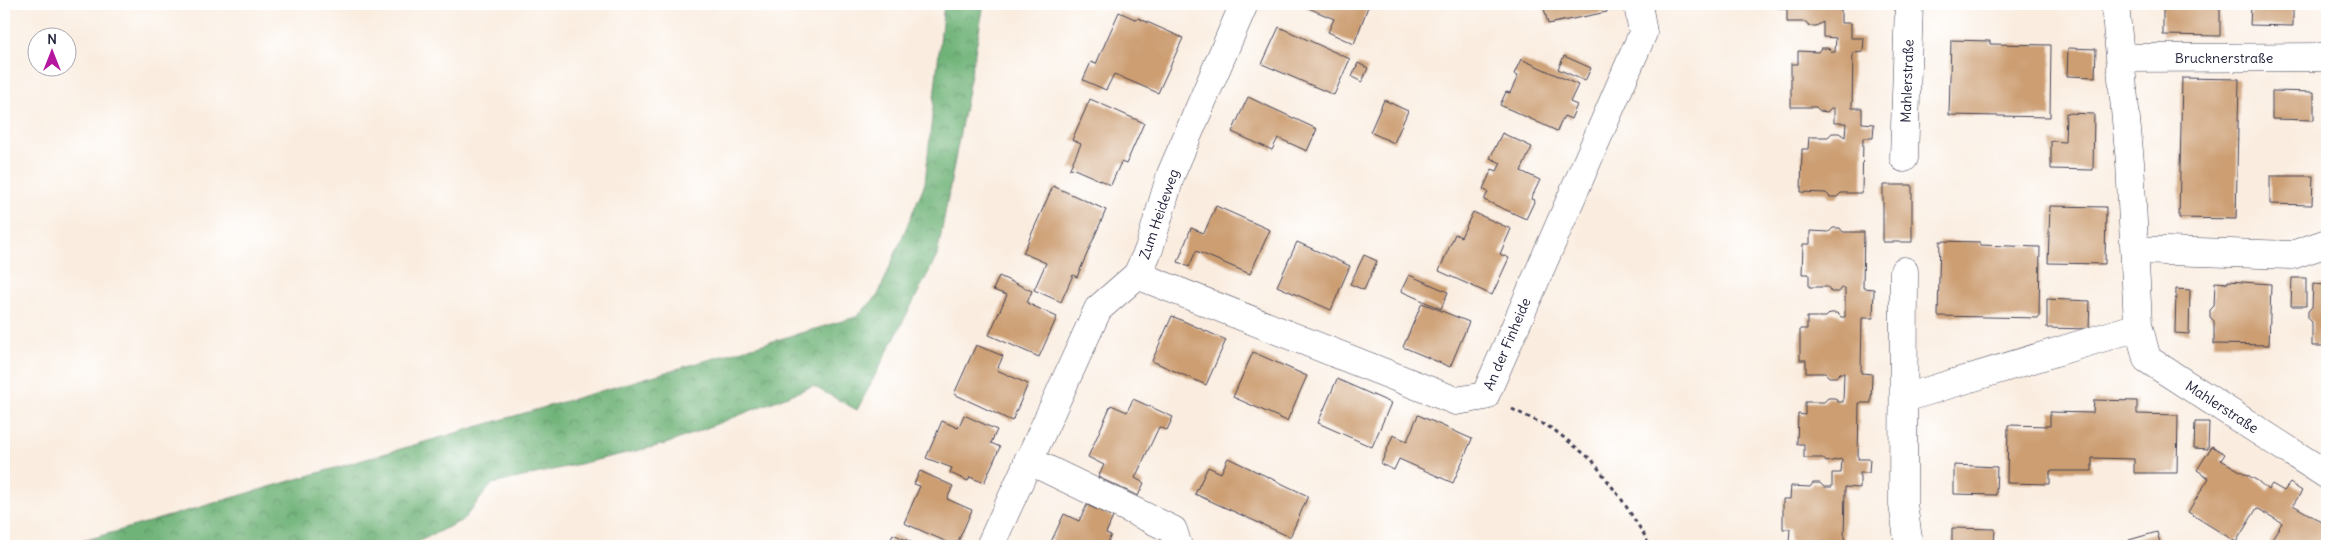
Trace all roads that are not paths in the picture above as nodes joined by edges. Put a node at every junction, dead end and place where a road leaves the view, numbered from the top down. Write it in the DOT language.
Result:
graph roads {
  1 [pos="1244,4"];
  2 [pos="1638,4"];
  3 [pos="1910,4"];
  4 [pos="2115,4"];
  5 [pos="2120,58"];
  6 [pos="2327,58"];
  7 [pos="1904,158"];
  8 [pos="2327,243"];
  9 [pos="2135,250"];
  10 [pos="1904,271"];
  11 [pos="1137,275"];
  12 [pos="2138,324"];
  13 [pos="1905,398"];
  14 [pos="1028,460"];
  15 [pos="2327,475"];
  16 [pos="990,546"];
  17 [pos="1178,546"];
  18 [pos="1909,546"];
  1 -- 11 [label="street, Zum Heideweg"];
  2 -- 11 [label="street, An der Finheide"];
  3 -- 7 [label="street, Mahlerstraße"];
  4 -- 5 [label="street, Mahlerstraße"];
  5 -- 6 [label="street, Brucknerstraße"];
  5 -- 9 [label="street, Mahlerstraße"];
  8 -- 9 [label="street"];
  9 -- 12 [label="street, Mahlerstraße"];
  10 -- 13 [label="street"];
  11 -- 14 [label="street, Zum Heideweg"];
  12 -- 13 [label="street"];
  12 -- 15 [label="street, Mahlerstraße"];
  13 -- 18 [label="street"];
  14 -- 16 [label="street, Zum Heideweg"];
  14 -- 17 [label="street"];
}
